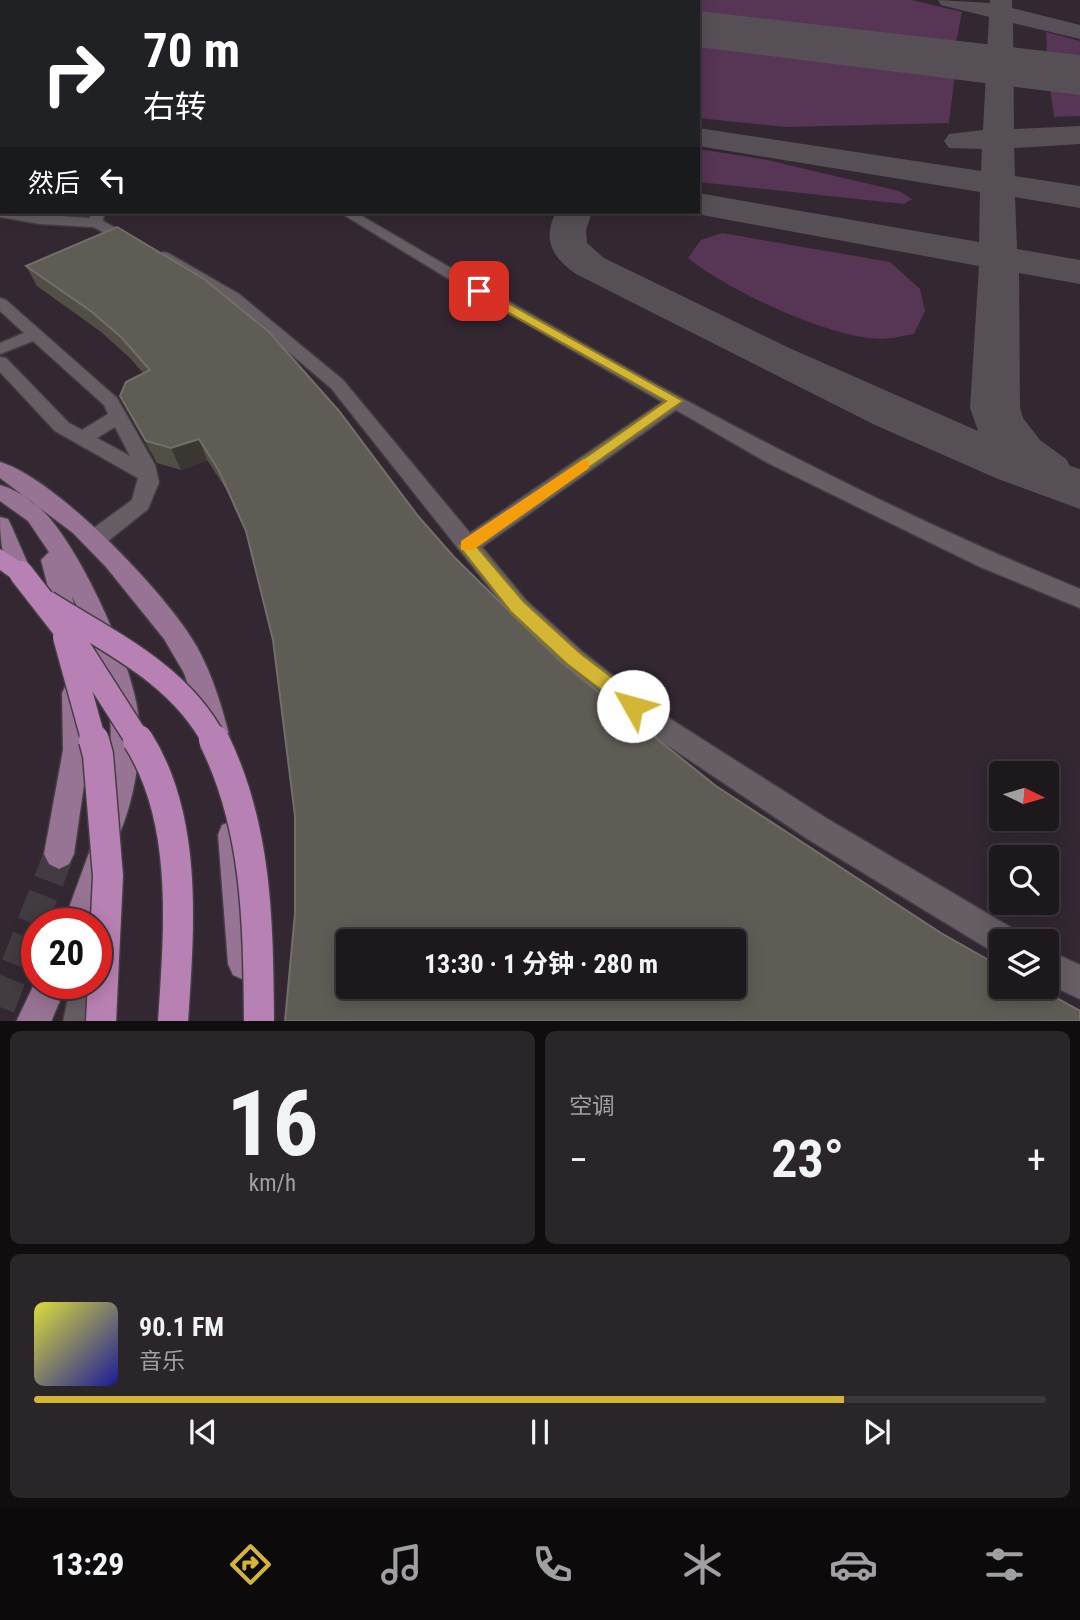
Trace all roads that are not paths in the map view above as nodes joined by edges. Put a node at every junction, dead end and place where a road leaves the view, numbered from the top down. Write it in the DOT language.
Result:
graph roads {
  1 [pos="6,214"];
  2 [pos="349,214"];
  3 [pos="97,217"];
  4 [pos="0,303"];
  5 [pos="35,334"];
  6 [pos="0,349"];
  7 [pos="0,362"];
  8 [pos="676,401"];
  9 [pos="118,417"];
  10 [pos="81,439"];
  11 [pos="0,469"];
  12 [pos="147,474"];
  13 [pos="0,492"];
  14 [pos="38,520"];
  15 [pos="0,524"];
  16 [pos="95,539"];
  17 [pos="467,546"];
  18 [pos="10,565"];
  19 [pos="1080,599"];
  20 [pos="53,610"];
  21 [pos="122,778"];
  22 [pos="59,854"];
  23 [pos="86,908"];
  24 [pos="100,908"];
  25 [pos="989,932"];
  26 [pos="1059,972"];
  27 [pos="1080,984"];
  28 [pos="44,999"];
  29 [pos="84,999"];
  30 [pos="33,1021"];
  31 [pos="80,1021"];
  32 [pos="101,1021"];
  33 [pos="173,1021"];
  34 [pos="248,1021"];
  35 [pos="259,1021"];
  1 -- 3 [label="lane"];
  2 -- 8 [label="lane"];
  3 -- 17 [label="lane"];
  4 -- 5 [label="lane"];
  5 -- 6 [label="lane"];
  5 -- 9 [label="lane"];
  7 -- 10 [label="lane"];
  8 -- 17 [label="lane"];
  8 -- 19 [label="lane"];
  9 -- 10 [label="lane"];
  9 -- 12 [label="lane"];
  10 -- 12 [label="lane"];
  11 -- 16 [label="main road"];
  12 -- 16 [label="lane"];
  13 -- 14 [label="main road"];
  14 -- 21 [label="main road"];
  14 -- 22 [label="main road"];
  15 -- 18 [label="main road"];
  16 -- 34 [label="main road"];
  17 -- 25 [label="lane"];
  18 -- 20 [label="highway, bridge"];
  20 -- 32 [label="highway, bridge"];
  20 -- 33 [label="highway, bridge"];
  20 -- 35 [label="highway, bridge"];
  21 -- 23 [label="main road"];
  21 -- 24 [label="lane"];
  26 -- 27 [label="lane"];
  28 -- 30 [label="main road"];
  29 -- 31 [label="lane"];
}
